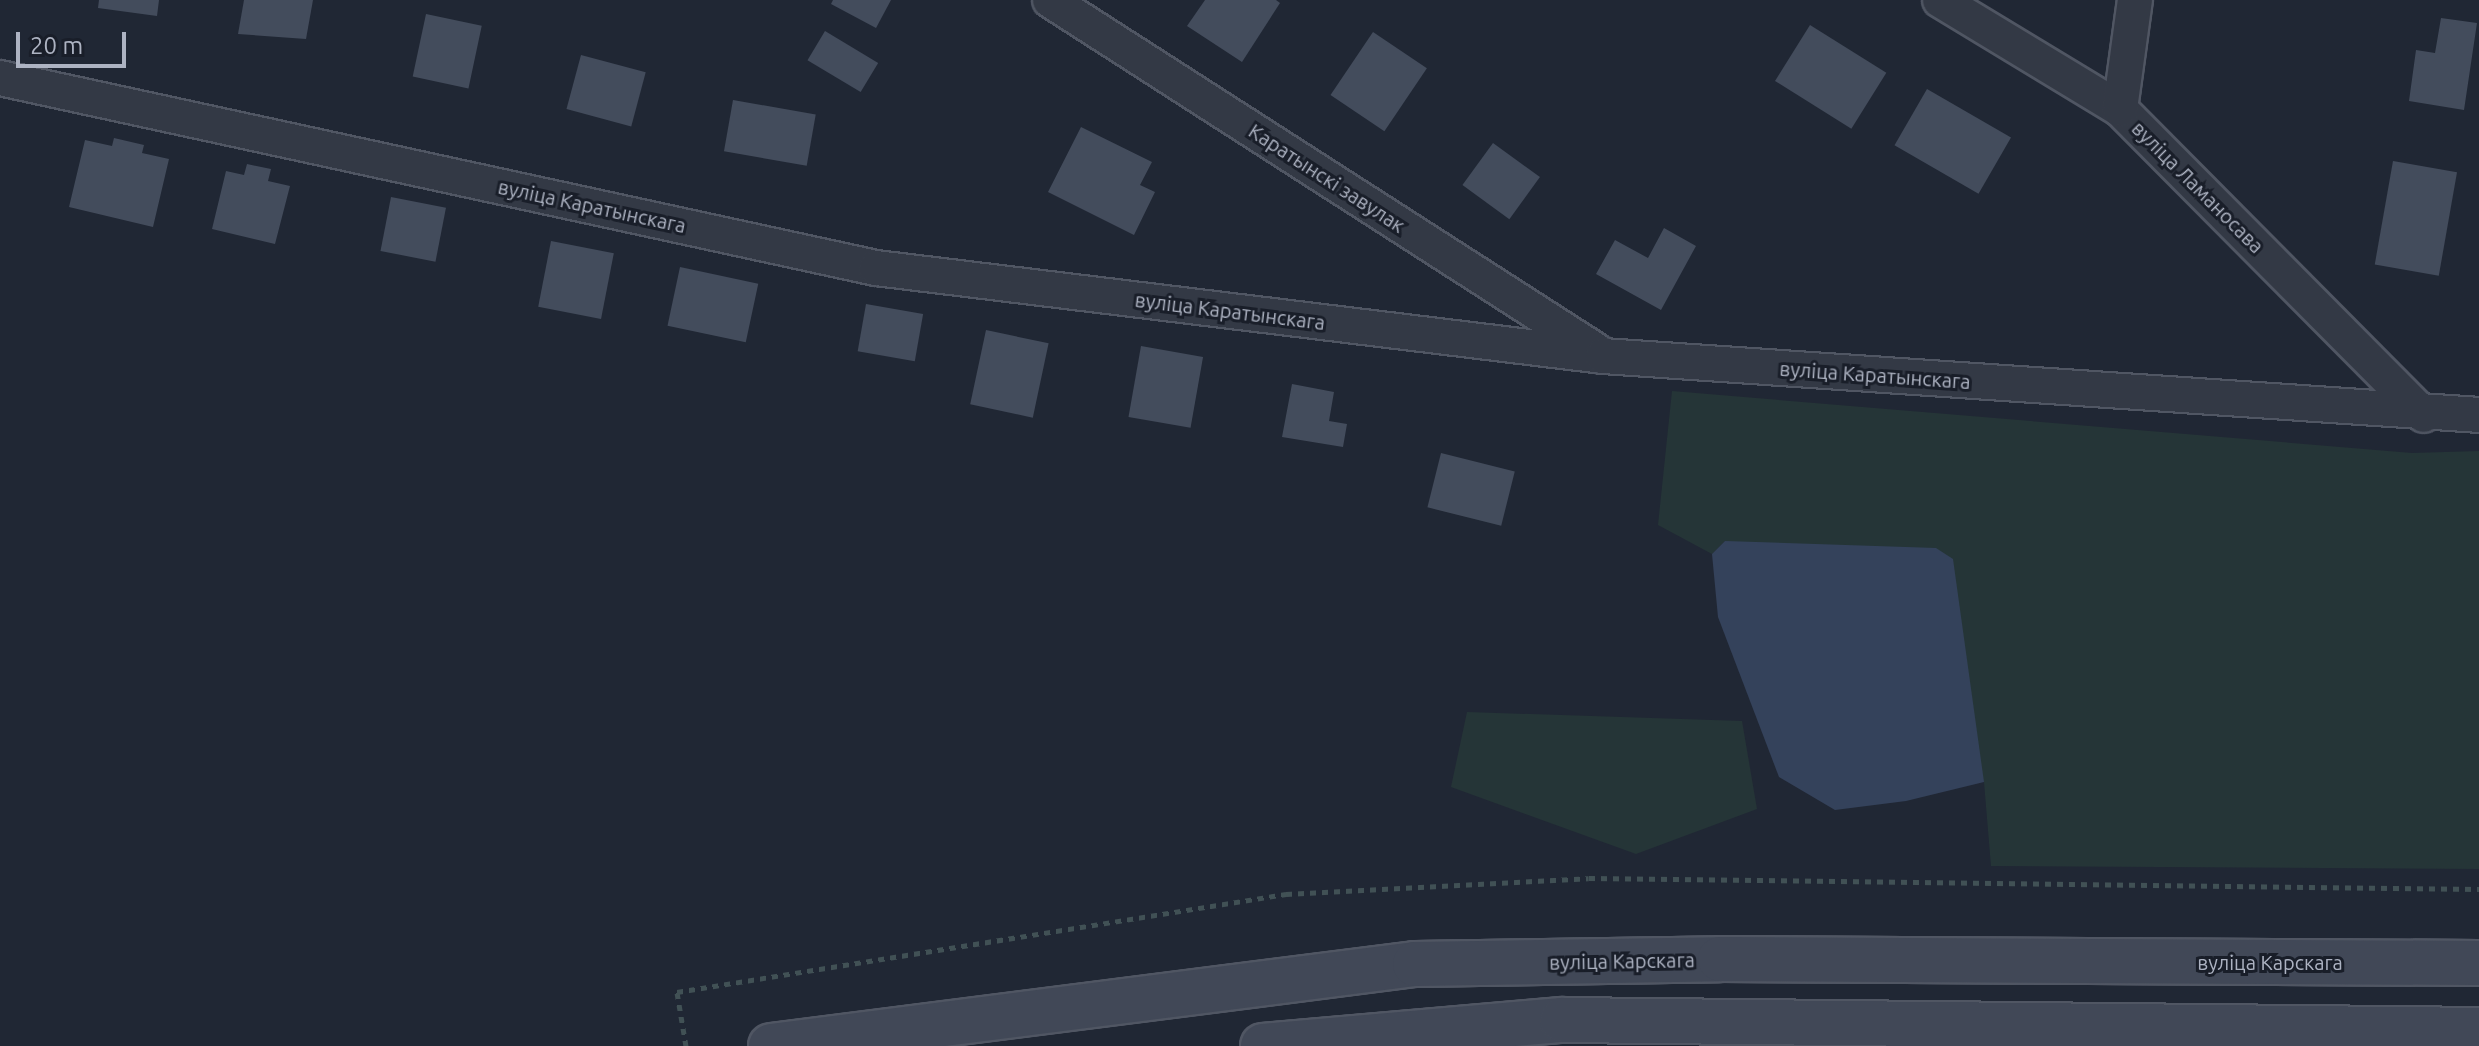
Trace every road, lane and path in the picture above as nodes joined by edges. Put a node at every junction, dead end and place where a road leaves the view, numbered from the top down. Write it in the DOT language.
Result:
graph roads {
  1 [pos="1050,0"];
  2 [pos="1940,0"];
  3 [pos="2135,0"];
  4 [pos="0,78"];
  5 [pos="2120,109"];
  6 [pos="1603,356"];
  7 [pos="2424,415"];
  8 [pos="2479,415"];
  9 [pos="2479,889"];
  10 [pos="2479,963"];
  11 [pos="2479,1030"];
  12 [pos="771,1045"];
  13 [pos="686,1046"];
  14 [pos="1263,1046"];
  1 -- 6 [label="street, Каратынскі завулак"];
  2 -- 5 [label="street, вуліца Ламаносава"];
  3 -- 5 [label="street"];
  4 -- 6 [label="street, вуліца Каратынскага"];
  5 -- 7 [label="street, вуліца Ламаносава"];
  6 -- 7 [label="street, вуліца Каратынскага"];
  7 -- 8 [label="street, вуліца Каратынскага"];
  9 -- 13 [label="path"];
  10 -- 12 [label="street, вуліца Карскага"];
  11 -- 14 [label="street"];
}
